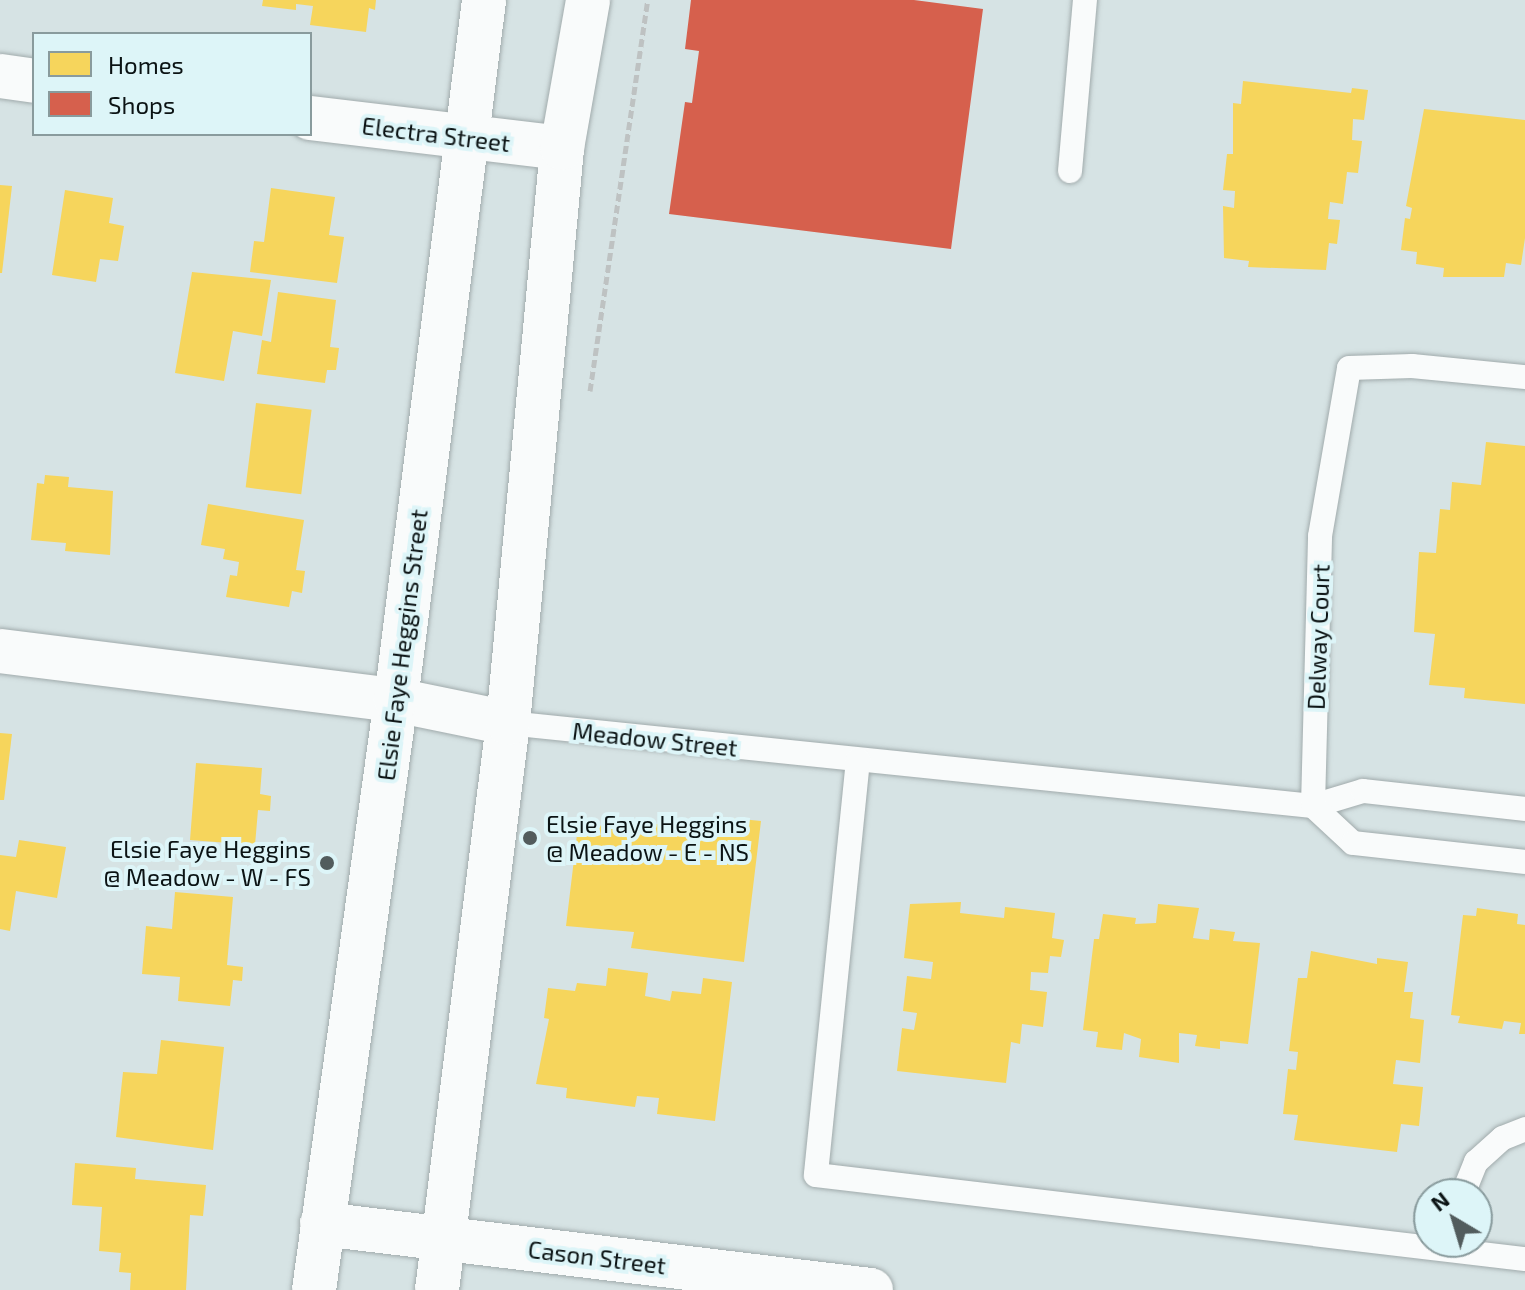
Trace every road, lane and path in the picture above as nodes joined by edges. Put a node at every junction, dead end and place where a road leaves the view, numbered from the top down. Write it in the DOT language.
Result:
graph roads {
  1 [pos="484,0"];
  2 [pos="588,0"];
  3 [pos="1085,0"];
  4 [pos="0,76"];
  5 [pos="32,81"];
  6 [pos="312,118"];
  7 [pos="466,137"];
  8 [pos="562,148"];
  9 [pos="1070,171"];
  10 [pos="1525,377"];
  11 [pos="0,651"];
  12 [pos="396,700"];
  13 [pos="508,723"];
  14 [pos="858,760"];
  15 [pos="1313,806"];
  16 [pos="1525,809"];
  17 [pos="1525,862"];
  18 [pos="1525,1129"];
  19 [pos="1470,1178"];
  20 [pos="322,1224"];
  21 [pos="446,1239"];
  22 [pos="1413,1241"];
  23 [pos="1493,1253"];
  24 [pos="1525,1259"];
  25 [pos="314,1290"];
  26 [pos="437,1290"];
  27 [pos="871,1290"];
  1 -- 7 [label="main road, Elsie Faye Heggins Street"];
  2 -- 8 [label="main road"];
  3 -- 9 [label="lane"];
  4 -- 5 [label="main road"];
  6 -- 7 [label="main road, Electra Street"];
  7 -- 8 [label="main road, Electra Street"];
  7 -- 12 [label="main road, Elsie Faye Heggins Street"];
  8 -- 13 [label="main road"];
  10 -- 15 [label="lane, Delway Court"];
  11 -- 12 [label="main road, Meadow Street"];
  12 -- 13 [label="main road, Meadow Street"];
  12 -- 20 [label="main road, Elsie Faye Heggins Street"];
  13 -- 14 [label="lane, Meadow Street"];
  13 -- 21 [label="main road"];
  14 -- 15 [label="lane, Meadow Street"];
  14 -- 22 [label="lane"];
  15 -- 16 [label="lane, Meadow Street"];
  15 -- 17 [label="lane"];
  18 -- 19 [label="lane"];
  20 -- 21 [label="main road, Cason Street"];
  20 -- 25 [label="main road, Elsie Faye Heggins Street"];
  21 -- 26 [label="main road"];
  21 -- 27 [label="main road, Cason Street"];
  23 -- 24 [label="lane"];
}
